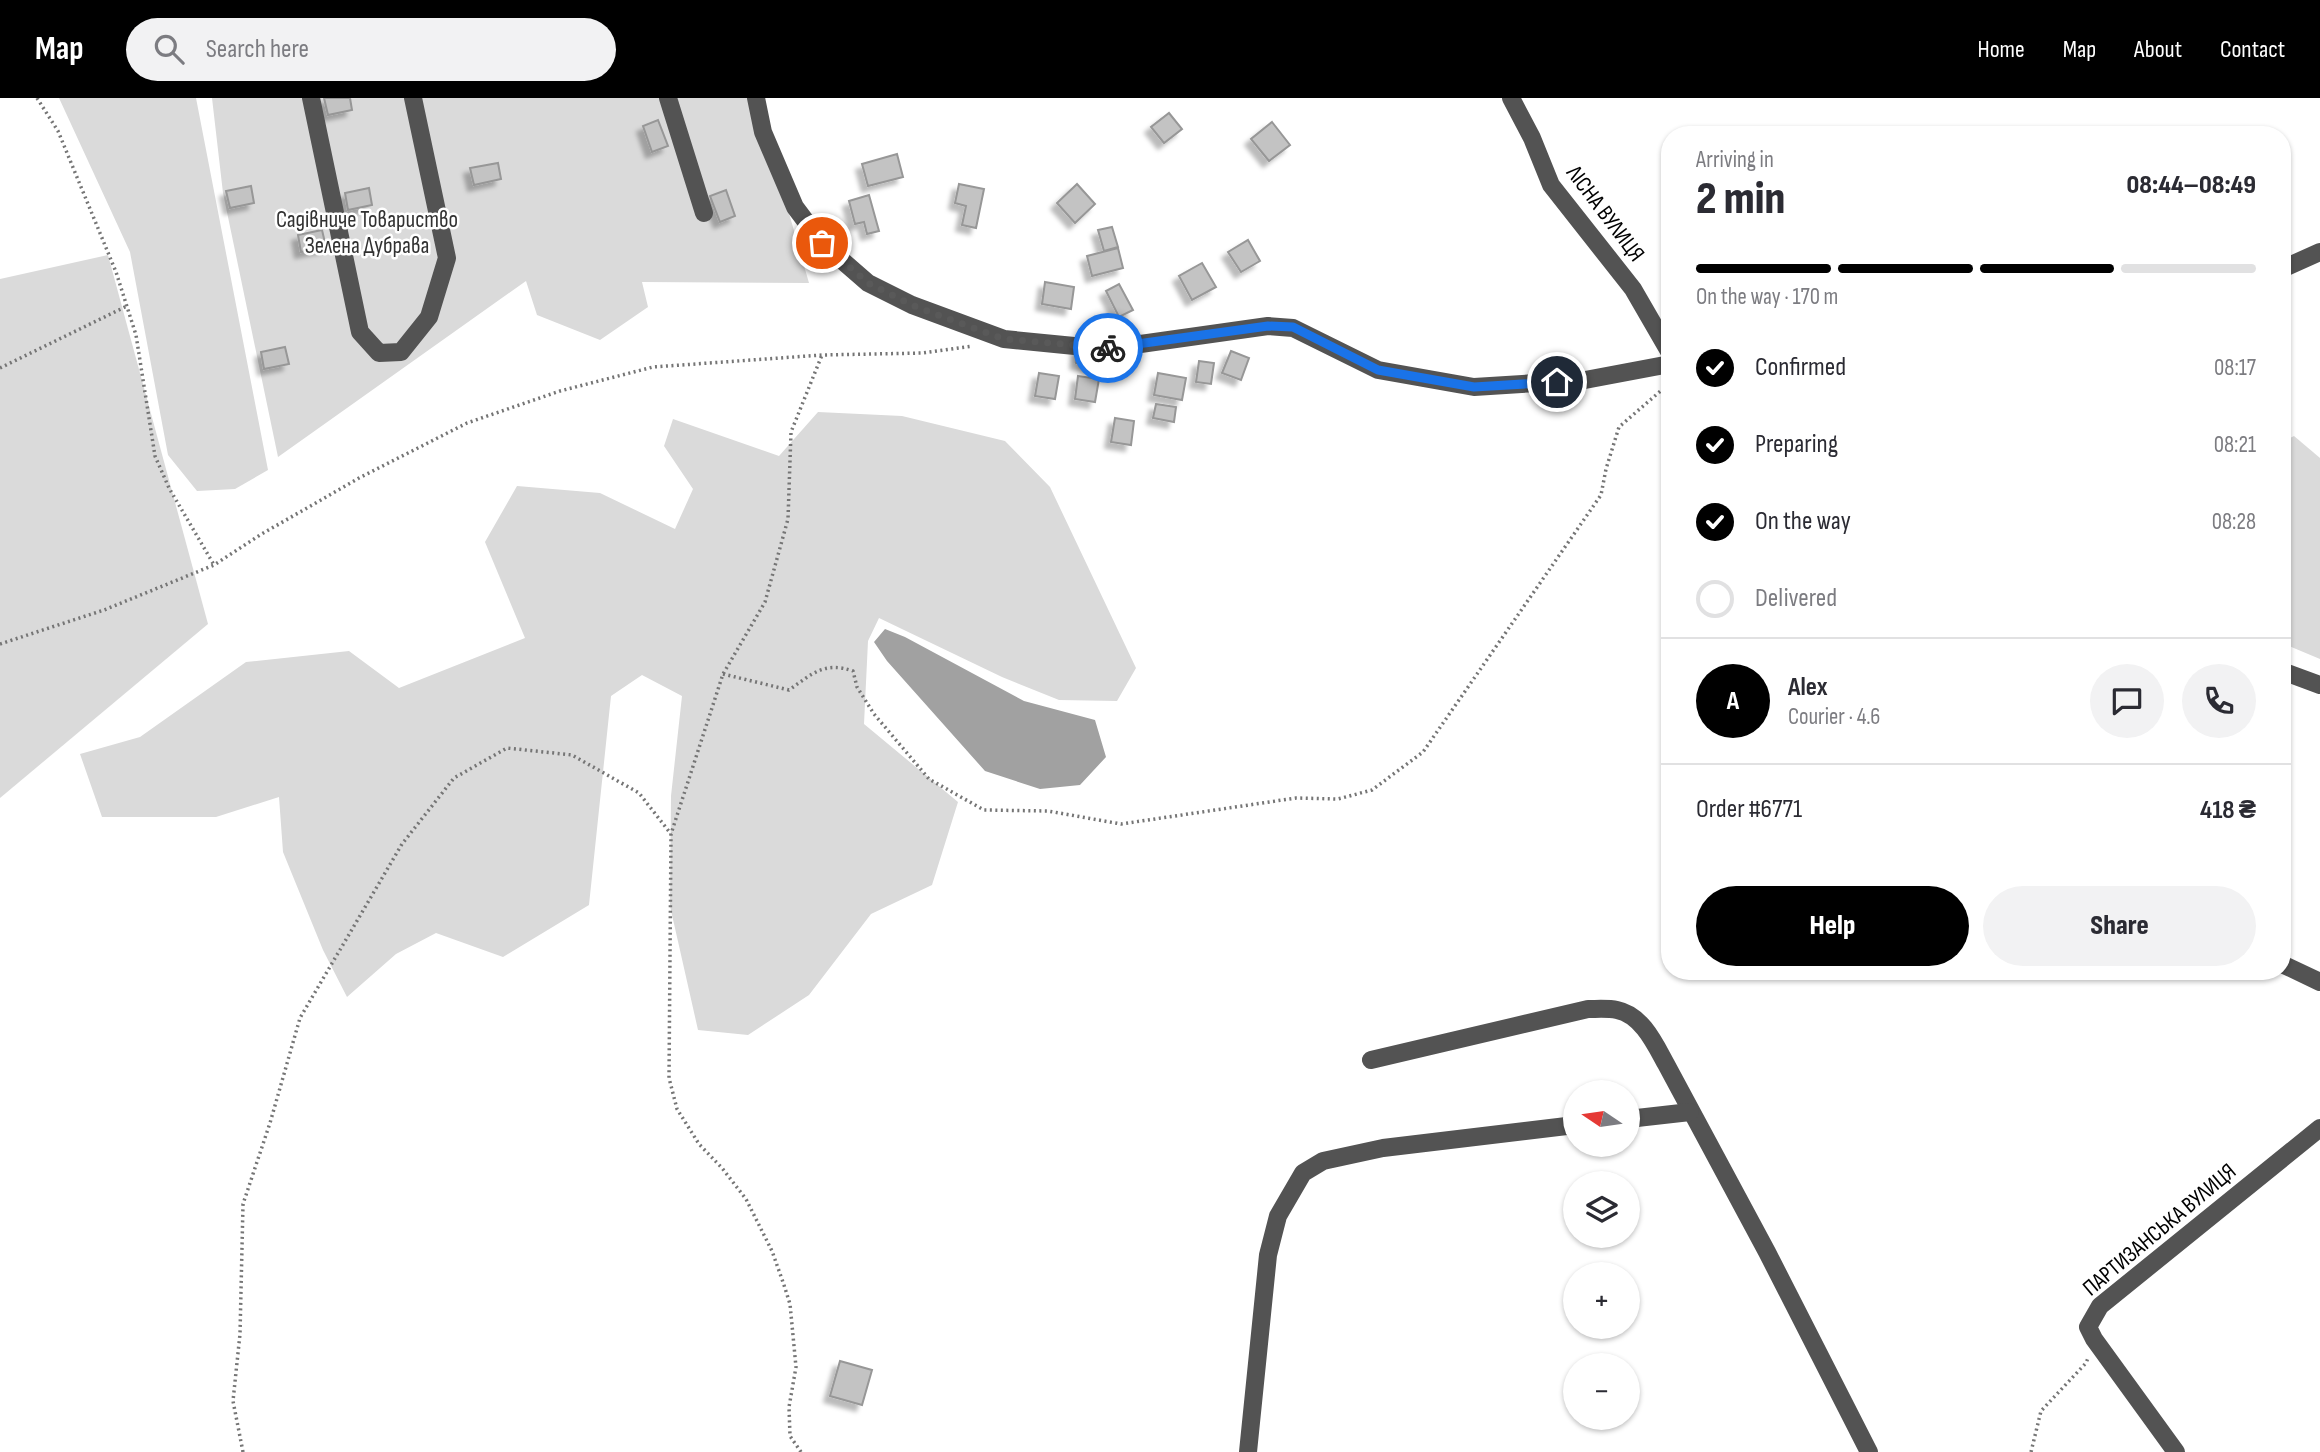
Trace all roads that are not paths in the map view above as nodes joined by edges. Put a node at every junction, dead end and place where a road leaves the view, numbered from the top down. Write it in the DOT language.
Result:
graph roads {
  1 [pos="311,98"];
  2 [pos="413,98"];
  3 [pos="668,98"];
  4 [pos="756,98"];
  5 [pos="1511,98"];
  6 [pos="704,213"];
  7 [pos="2320,252"];
  8 [pos="2291,265"];
  9 [pos="1661,337"];
  10 [pos="1661,366"];
  11 [pos="2291,674"];
  12 [pos="2320,685"];
  13 [pos="2291,968"];
  14 [pos="2320,982"];
  15 [pos="1371,1060"];
  16 [pos="1690,1112"];
  17 [pos="1640,1118"];
  18 [pos="1563,1126"];
  19 [pos="2320,1128"];
  20 [pos="1248,1452"];
  21 [pos="1869,1452"];
  22 [pos="2176,1452"];
  1 -- 2 [label="street"];
  3 -- 6 [label="street"];
  4 -- 10 [label="street"];
  5 -- 9 [label="street, ЛІСНА ВУЛИЦЯ"];
  7 -- 8 [label="street"];
  11 -- 12 [label="street"];
  13 -- 14 [label="street"];
  15 -- 16 [label="street"];
  16 -- 17 [label="street"];
  16 -- 21 [label="street"];
  18 -- 20 [label="street"];
  19 -- 22 [label="street, ПАРТИЗАНСЬКА ВУЛИЦЯ"];
}
